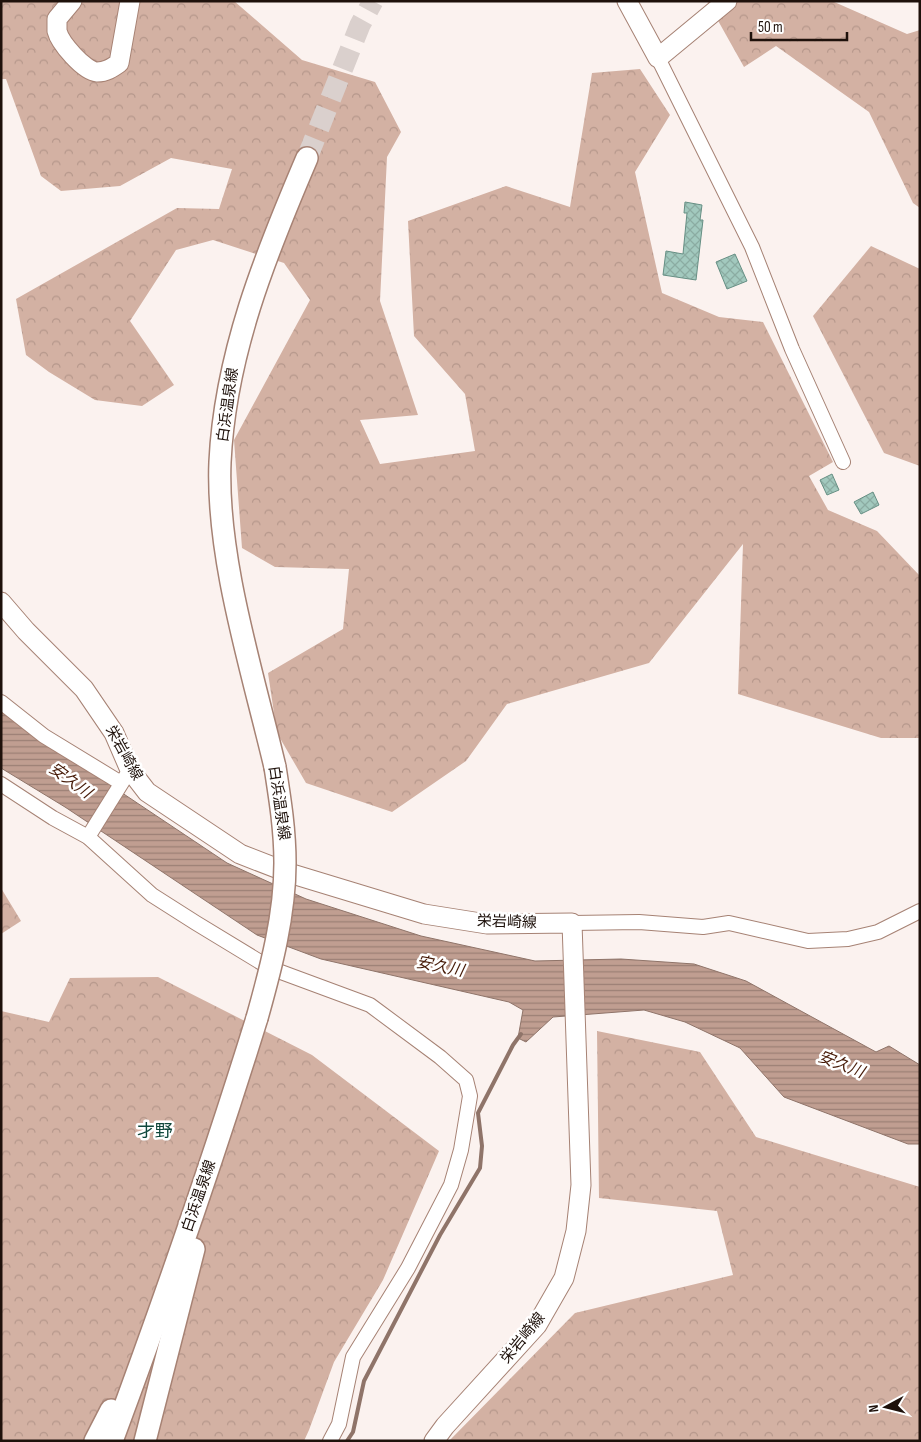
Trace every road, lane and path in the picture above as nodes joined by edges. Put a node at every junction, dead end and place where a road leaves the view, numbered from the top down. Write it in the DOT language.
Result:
graph roads {
  1 [pos="72,1"];
  2 [pos="130,1"];
  3 [pos="627,1"];
  4 [pos="727,1"];
  5 [pos="658,58"];
  6 [pos="307,158"];
  7 [pos="843,462"];
  8 [pos="1,602"];
  9 [pos="1,702"];
  10 [pos="125,776"];
  11 [pos="1,784"];
  12 [pos="89,834"];
  13 [pos="920,911"];
  14 [pos="572,924"];
  15 [pos="232,1099"];
  16 [pos="199,1197"];
  17 [pos="95,1441"];
  18 [pos="112,1441"];
  19 [pos="145,1441"];
  20 [pos="330,1441"];
  21 [pos="434,1441"];
  1 -- 2 [label="main road"];
  3 -- 5 [label="main road"];
  4 -- 5 [label="main road"];
  5 -- 7 [label="street"];
  6 -- 15 [label="main road, 白浜温泉線, bridge"];
  8 -- 10 [label="main road, 栄岩崎線"];
  9 -- 10 [label="street"];
  10 -- 12 [label="street"];
  10 -- 14 [label="main road, 栄岩崎線"];
  11 -- 12 [label="street"];
  12 -- 20 [label="street"];
  13 -- 14 [label="street"];
  14 -- 21 [label="main road, 栄岩崎線"];
  15 -- 16 [label="main road, 白浜温泉線"];
  15 -- 19 [label="main road"];
  16 -- 17 [label="main road"];
  16 -- 18 [label="main road, 白浜温泉線"];
}
